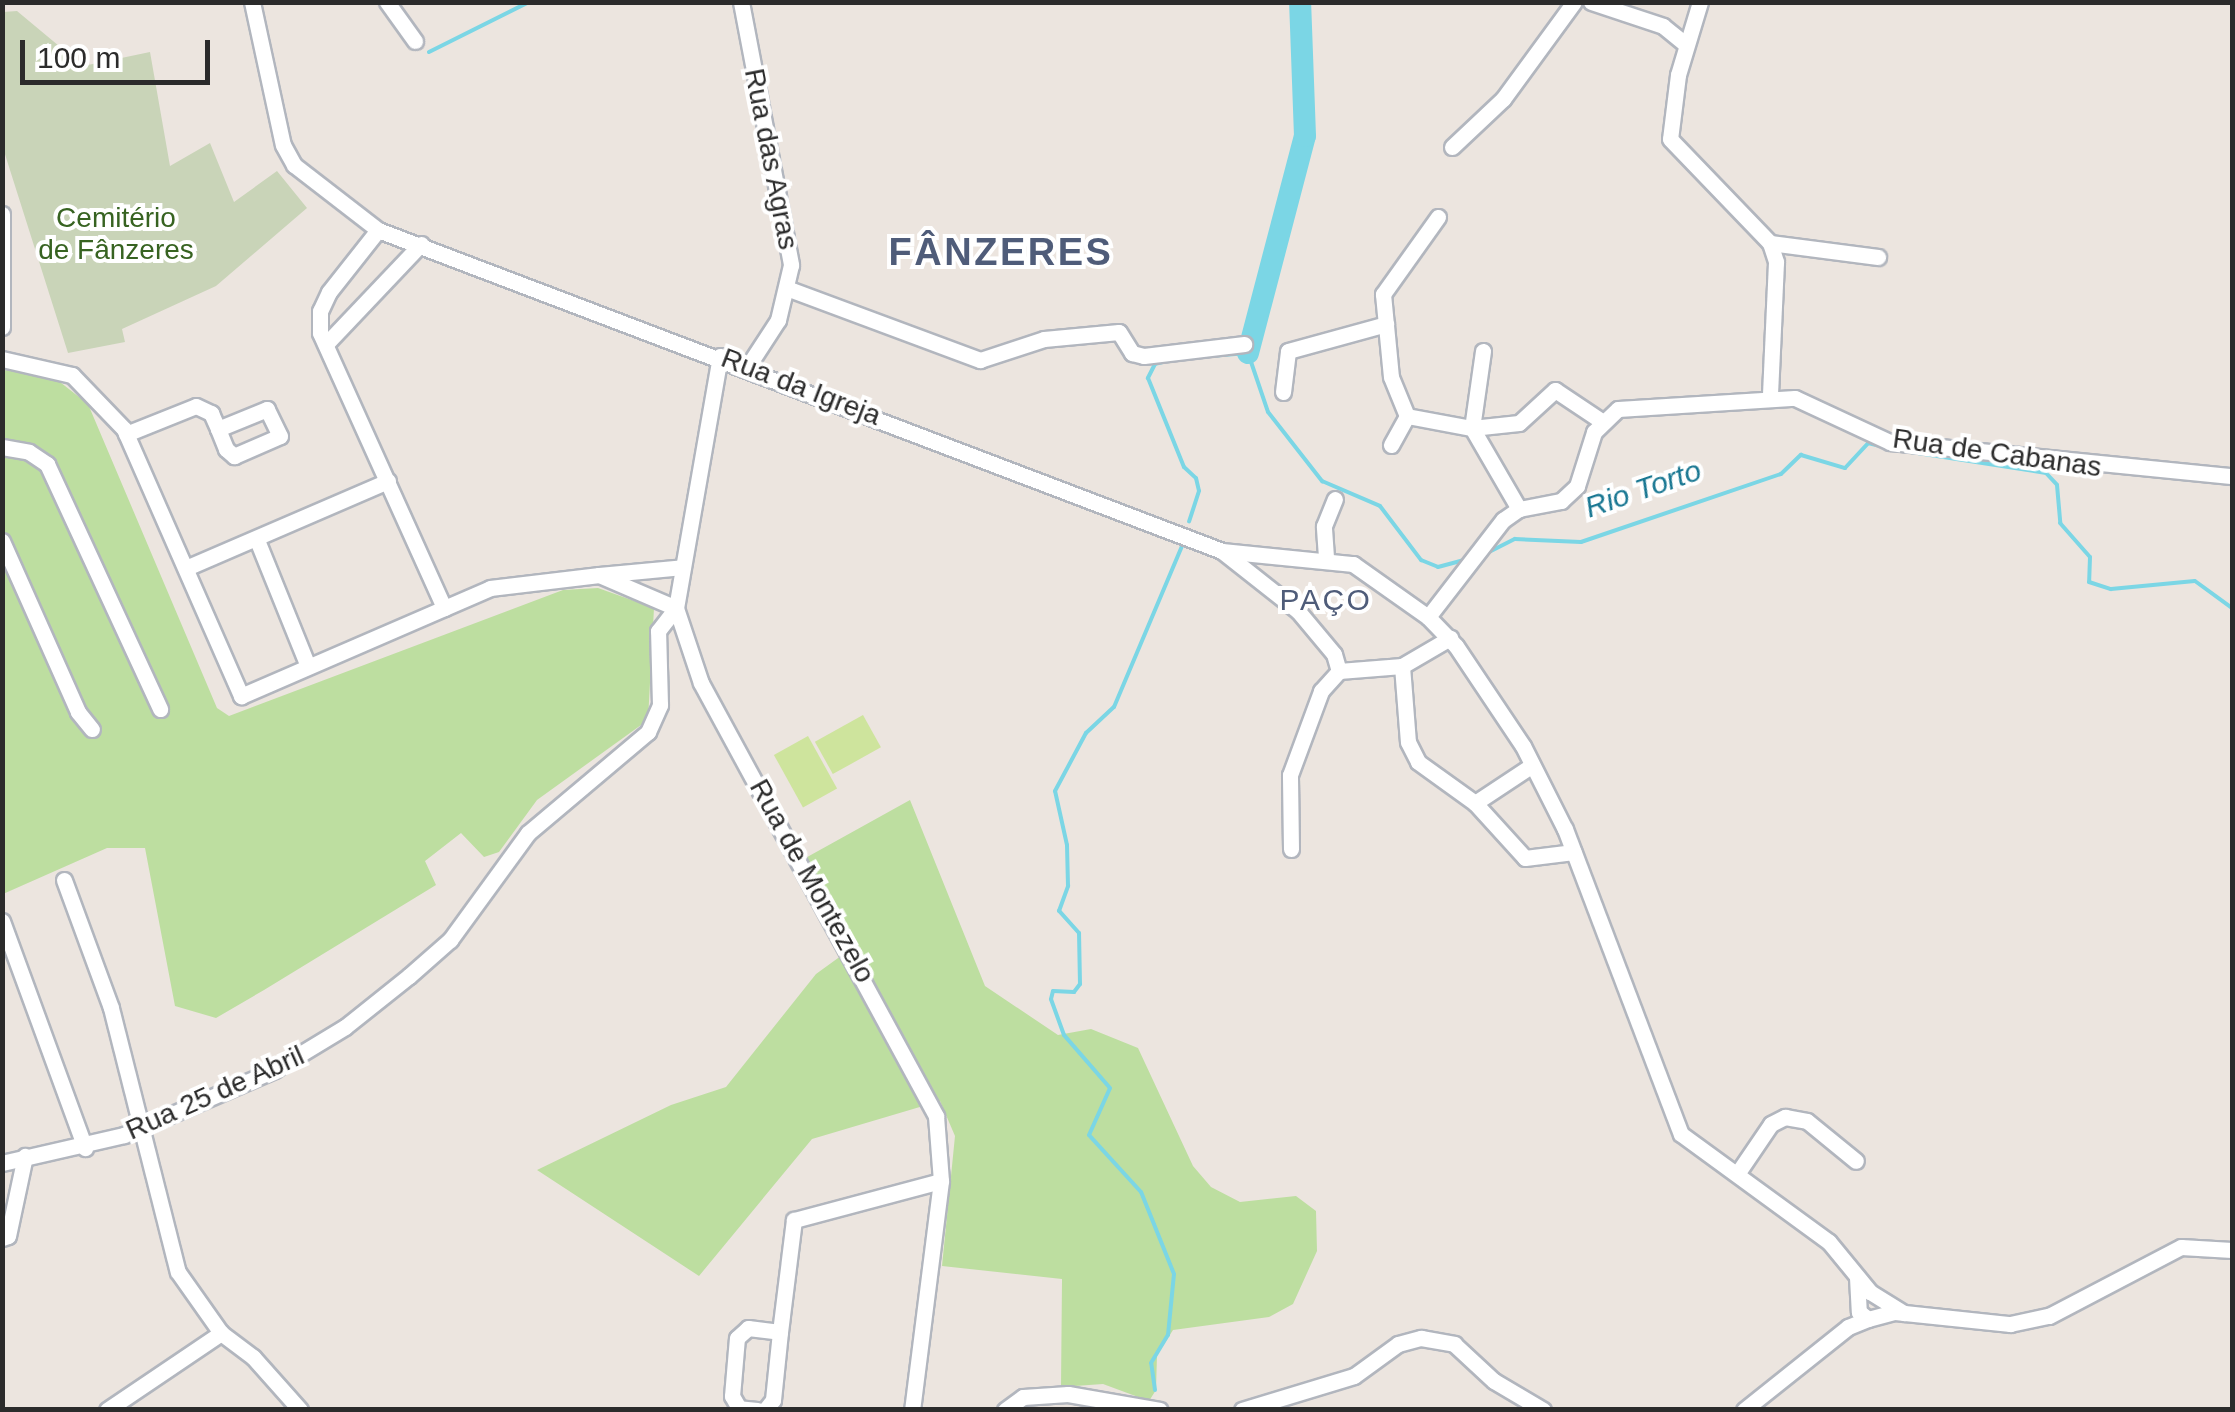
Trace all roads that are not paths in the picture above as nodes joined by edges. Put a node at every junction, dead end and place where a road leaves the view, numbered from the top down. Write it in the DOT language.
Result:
graph roads {
  1 [pos="252,2"];
  2 [pos="387,2"];
  3 [pos="741,2"];
  4 [pos="1574,2"];
  5 [pos="1590,2"];
  6 [pos="1700,2"];
  7 [pos="415,41"];
  8 [pos="1685,44"];
  9 [pos="1452,148"];
  10 [pos="2,214"];
  11 [pos="1438,217"];
  12 [pos="378,230"];
  13 [pos="1770,243"];
  14 [pos="421,244"];
  15 [pos="1878,258"];
  16 [pos="789,289"];
  17 [pos="1386,324"];
  18 [pos="2,327"];
  19 [pos="326,344"];
  20 [pos="1244,344"];
  21 [pos="1483,351"];
  22 [pos="720,356"];
  23 [pos="2,359"];
  24 [pos="748,366"];
  25 [pos="1283,392"];
  26 [pos="1770,396"];
  27 [pos="1407,416"];
  28 [pos="1600,420"];
  29 [pos="1472,428"];
  30 [pos="218,429"];
  31 [pos="126,434"];
  32 [pos="1391,446"];
  33 [pos="2,447"];
  34 [pos="2232,476"];
  35 [pos="388,481"];
  36 [pos="1335,499"];
  37 [pos="1519,508"];
  38 [pos="257,540"];
  39 [pos="2,542"];
  40 [pos="1222,550"];
  41 [pos="1326,558"];
  42 [pos="186,568"];
  43 [pos="683,568"];
  44 [pos="599,576"];
  45 [pos="444,608"];
  46 [pos="676,608"];
  47 [pos="1428,617"];
  48 [pos="1450,638"];
  49 [pos="308,666"];
  50 [pos="1402,666"];
  51 [pos="1338,671"];
  52 [pos="160,709"];
  53 [pos="92,730"];
  54 [pos="1530,766"];
  55 [pos="1475,803"];
  56 [pos="1291,849"];
  57 [pos="1574,852"];
  58 [pos="64,880"];
  59 [pos="2,921"];
  60 [pos="145,1127"];
  61 [pos="85,1148"];
  62 [pos="25,1156"];
  63 [pos="1856,1161"];
  64 [pos="2,1163"];
  65 [pos="1738,1174"];
  66 [pos="940,1181"];
  67 [pos="2,1238"];
  68 [pos="2232,1250"];
  69 [pos="1870,1307"];
  70 [pos="780,1332"];
  71 [pos="221,1333"];
  72 [pos="107,1410"];
  73 [pos="300,1410"];
  74 [pos="757,1410"];
  75 [pos="766,1410"];
  76 [pos="912,1410"];
  77 [pos="1005,1410"];
  78 [pos="1160,1410"];
  79 [pos="1242,1410"];
  80 [pos="1543,1410"];
  81 [pos="1744,1410"];
  1 -- 12 [label="street"];
  2 -- 7 [label="street"];
  3 -- 16 [label="street, Rua das Agras"];
  4 -- 9 [label="street"];
  5 -- 8 [label="street"];
  6 -- 8 [label="street"];
  8 -- 13 [label="street"];
  10 -- 18 [label="street"];
  11 -- 17 [label="street"];
  12 -- 14 [label="street, Rua da Igreja"];
  12 -- 19 [label="street"];
  13 -- 15 [label="street"];
  13 -- 26 [label="street"];
  14 -- 19 [label="street"];
  14 -- 22 [label="street, Rua da Igreja"];
  16 -- 20 [label="street"];
  16 -- 24 [label="street, Rua das Agras"];
  17 -- 25 [label="street"];
  17 -- 27 [label="street"];
  19 -- 35 [label="street"];
  21 -- 29 [label="street"];
  22 -- 24 [label="street, Rua da Igreja"];
  22 -- 43 [label="street, Rua de Montezelo"];
  23 -- 31 [label="street"];
  24 -- 40 [label="street, Rua da Igreja"];
  26 -- 28 [label="street, Rua de Cabanas"];
  26 -- 34 [label="street, Rua de Cabanas"];
  27 -- 29 [label="street"];
  27 -- 32 [label="street"];
  28 -- 29 [label="street"];
  28 -- 37 [label="street"];
  29 -- 37 [label="street"];
  30 -- 31 [label="street"];
  31 -- 42 [label="street"];
  33 -- 52 [label="street"];
  35 -- 38 [label="street"];
  35 -- 45 [label="street"];
  36 -- 41 [label="street"];
  37 -- 47 [label="street"];
  38 -- 42 [label="street"];
  38 -- 49 [label="street"];
  39 -- 53 [label="street"];
  40 -- 41 [label="street"];
  40 -- 51 [label="street"];
  41 -- 47 [label="street"];
  42 -- 49 [label="street"];
  43 -- 44 [label="street"];
  43 -- 46 [label="street, Rua de Montezelo"];
  44 -- 45 [label="street"];
  44 -- 46 [label="street"];
  45 -- 49 [label="street"];
  46 -- 60 [label="street, Rua 25 de Abril"];
  46 -- 66 [label="street, Rua de Montezelo"];
  47 -- 48 [label="street"];
  48 -- 50 [label="street"];
  48 -- 54 [label="street"];
  50 -- 51 [label="street"];
  50 -- 55 [label="street"];
  51 -- 56 [label="street"];
  54 -- 55 [label="street"];
  54 -- 57 [label="street"];
  55 -- 57 [label="street"];
  57 -- 65 [label="street"];
  58 -- 60 [label="street"];
  59 -- 61 [label="street"];
  60 -- 61 [label="street, Rua 25 de Abril"];
  60 -- 71 [label="street"];
  61 -- 62 [label="street, Rua 25 de Abril"];
  62 -- 64 [label="street, Rua 25 de Abril"];
  62 -- 67 [label="street"];
  63 -- 65 [label="street"];
  65 -- 69 [label="street"];
  66 -- 70 [label="street"];
  66 -- 76 [label="street, Rua de Montezelo"];
  68 -- 69 [label="street"];
  69 -- 81 [label="street"];
  70 -- 74 [label="street"];
  70 -- 75 [label="street"];
  71 -- 72 [label="street"];
  71 -- 73 [label="street"];
  77 -- 78 [label="street"];
  79 -- 80 [label="street"];
}
